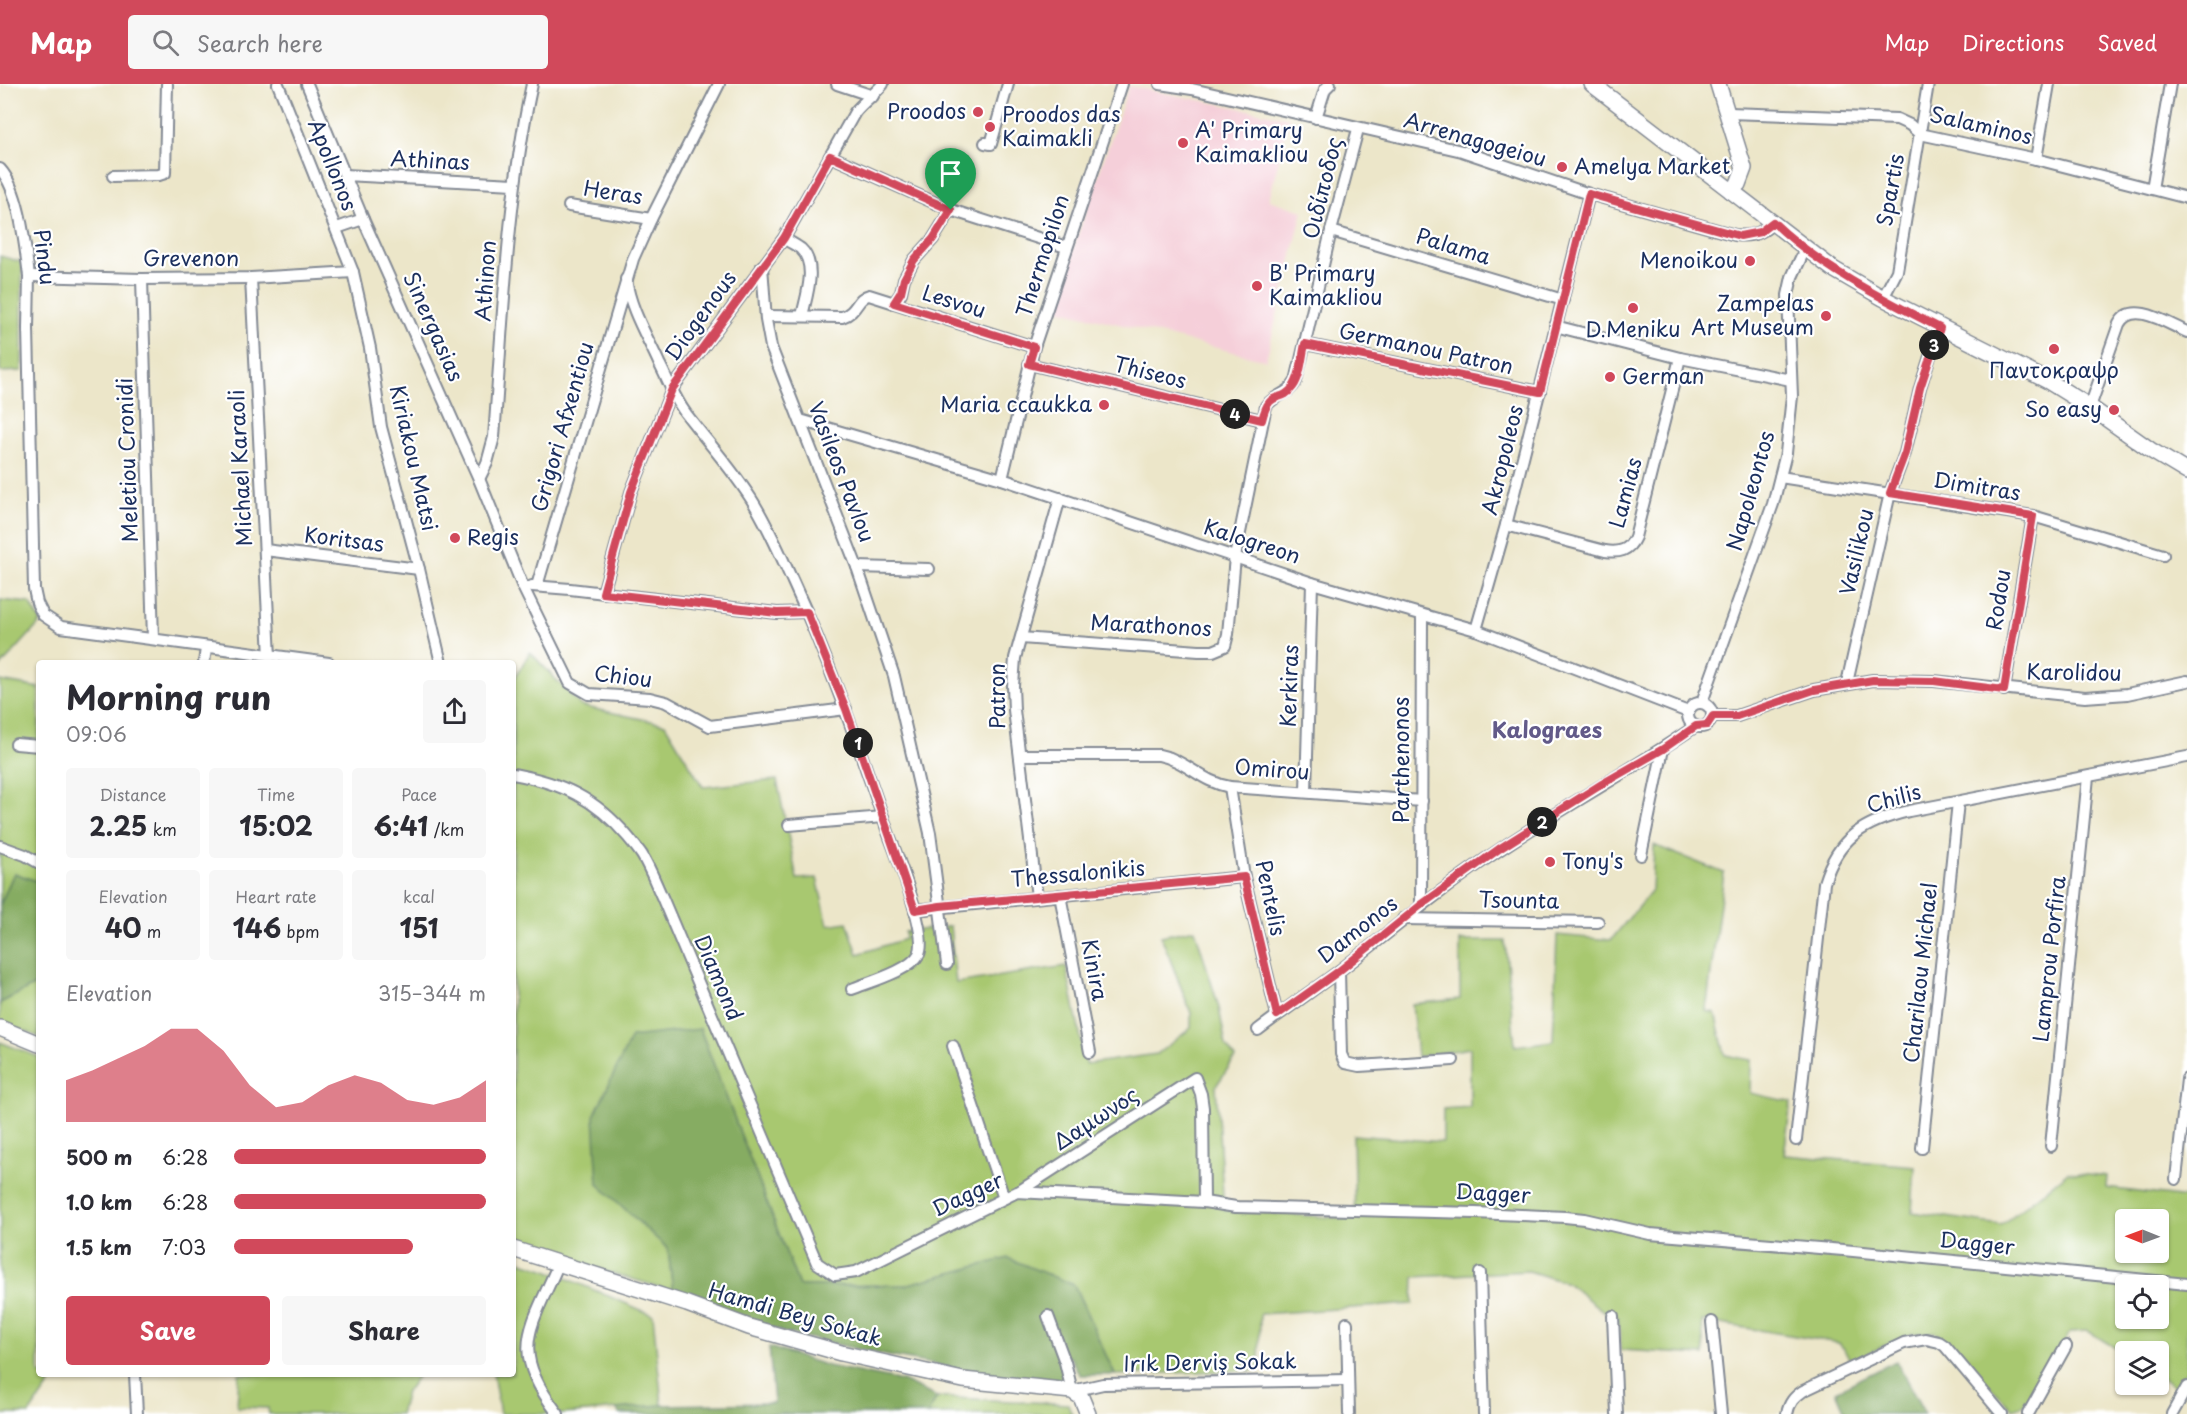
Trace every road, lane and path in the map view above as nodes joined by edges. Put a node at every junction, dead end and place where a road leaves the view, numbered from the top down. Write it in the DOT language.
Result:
graph roads {
  1 [pos="167,84"];
  2 [pos="278,84"];
  3 [pos="307,84"];
  4 [pos="532,84"];
  5 [pos="718,84"];
  6 [pos="837,84"];
  7 [pos="883,84"];
  8 [pos="1008,84"];
  9 [pos="1122,84"];
  10 [pos="1160,84"];
  11 [pos="1330,84"];
  12 [pos="1592,84"];
  13 [pos="1718,84"];
  14 [pos="1928,84"];
  15 [pos="2049,84"];
  16 [pos="2170,84"];
  17 [pos="873,96"];
  18 [pos="1728,112"];
  19 [pos="1317,118"];
  20 [pos="1358,129"];
  21 [pos="1920,134"];
  22 [pos="985,143"];
  23 [pos="830,156"];
  24 [pos="2036,159"];
  25 [pos="0,169"];
  26 [pos="345,175"];
  27 [pos="113,176"];
  28 [pos="514,184"];
  29 [pos="2152,189"];
  30 [pos="1731,191"];
  31 [pos="1589,194"];
  32 [pos="2187,198"];
  33 [pos="569,206"];
  34 [pos="951,210"];
  35 [pos="363,219"];
  36 [pos="651,219"];
  37 [pos="1773,222"];
  38 [pos="337,228"];
  39 [pos="1331,231"];
  40 [pos="784,238"];
  41 [pos="1066,246"];
  42 [pos="1805,249"];
  43 [pos="762,266"];
  44 [pos="353,272"];
  45 [pos="29,276"];
  46 [pos="251,278"];
  47 [pos="142,279"];
  48 [pos="626,279"];
  49 [pos="1883,298"];
  50 [pos="1563,300"];
  51 [pos="894,303"];
  52 [pos="766,316"];
  53 [pos="802,316"];
  54 [pos="1555,326"];
  55 [pos="1940,328"];
  56 [pos="2187,332"];
  57 [pos="1305,344"];
  58 [pos="1034,347"];
  59 [pos="1680,358"];
  60 [pos="1029,364"];
  61 [pos="1791,380"];
  62 [pos="672,389"];
  63 [pos="1540,392"];
  64 [pos="2090,407"];
  65 [pos="800,420"];
  66 [pos="1262,420"];
  67 [pos="2187,472"];
  68 [pos="1780,477"];
  69 [pos="478,478"];
  70 [pos="1002,479"];
  71 [pos="1890,493"];
  72 [pos="1060,498"];
  73 [pos="2033,516"];
  74 [pos="1506,525"];
  75 [pos="265,550"];
  76 [pos="2163,555"];
  77 [pos="1235,557"];
  78 [pos="857,567"];
  79 [pos="420,569"];
  80 [pos="929,569"];
  81 [pos="1312,583"];
  82 [pos="537,586"];
  83 [pos="523,587"];
  84 [pos="603,593"];
  85 [pos="807,612"];
  86 [pos="1422,615"];
  87 [pos="1476,630"];
  88 [pos="1021,638"];
  89 [pos="153,639"];
  90 [pos="206,648"];
  91 [pos="270,657"];
  92 [pos="204,660"];
  93 [pos="300,660"];
  94 [pos="440,660"];
  95 [pos="2187,681"];
  96 [pos="1848,683"];
  97 [pos="2004,690"];
  98 [pos="1702,702"];
  99 [pos="846,709"];
  100 [pos="1688,712"];
  101 [pos="1713,716"];
  102 [pos="1696,726"];
  103 [pos="16,744"];
  104 [pos="36,746"];
  105 [pos="1663,749"];
  106 [pos="1020,755"];
  107 [pos="2187,758"];
  108 [pos="516,775"];
  109 [pos="2088,777"];
  110 [pos="1230,787"];
  111 [pos="1306,791"];
  112 [pos="1422,801"];
  113 [pos="1958,802"];
  114 [pos="883,817"];
  115 [pos="789,825"];
  116 [pos="0,846"];
  117 [pos="1641,855"];
  118 [pos="36,861"];
  119 [pos="1244,877"];
  120 [pos="1060,895"];
  121 [pos="1037,897"];
  122 [pos="1421,905"];
  123 [pos="940,906"];
  124 [pos="915,910"];
  125 [pos="1403,919"];
  126 [pos="1598,922"];
  127 [pos="947,964"];
  128 [pos="1339,971"];
  129 [pos="852,989"];
  130 [pos="1277,1015"];
  131 [pos="0,1028"];
  132 [pos="1258,1030"];
  133 [pos="36,1043"];
  134 [pos="953,1046"];
  135 [pos="1090,1052"];
  136 [pos="1454,1059"];
  137 [pos="2187,1079"];
  138 [pos="1796,1140"];
  139 [pos="2051,1146"];
  140 [pos="1922,1148"];
  141 [pos="2176,1179"];
  142 [pos="1017,1192"];
  143 [pos="1004,1198"];
  144 [pos="1204,1202"];
  145 [pos="516,1250"];
  146 [pos="817,1263"];
  147 [pos="558,1265"];
  148 [pos="1480,1274"];
  149 [pos="2187,1284"];
  150 [pos="1048,1316"];
  151 [pos="1613,1316"];
  152 [pos="1712,1322"];
  153 [pos="1347,1323"];
  154 [pos="2066,1346"];
  155 [pos="135,1377"];
  156 [pos="1348,1380"];
  157 [pos="2187,1388"];
  158 [pos="1072,1391"];
  159 [pos="137,1414"];
  160 [pos="558,1414"];
  161 [pos="1088,1414"];
  162 [pos="1349,1414"];
  163 [pos="1484,1414"];
  164 [pos="1617,1414"];
  165 [pos="1721,1414"];
  166 [pos="1787,1414"];
  167 [pos="2002,1414"];
  168 [pos="2028,1414"];
  169 [pos="2172,1414"];
  1 -- 27 [label="street"];
  2 -- 38 [label="street, Apollonos"];
  3 -- 26 [label="street, Sinergasias"];
  4 -- 28 [label="street, Athinon"];
  5 -- 36 [label="street, Grigori Afxentiou"];
  6 -- 17 [label="street"];
  7 -- 17 [label="street"];
  8 -- 22 [label="street"];
  9 -- 41 [label="street, Thermopilon"];
  10 -- 19 [label="street, Arrenagogeiou"];
  11 -- 19 [label="street"];
  12 -- 30 [label="street"];
  13 -- 18 [label="street"];
  14 -- 21 [label="street, Spartis"];
  15 -- 24 [label="street"];
  16 -- 29 [label="street"];
  17 -- 23 [label="street"];
  18 -- 21 [label="street, Salaminos"];
  18 -- 30 [label="street"];
  19 -- 20 [label="street, Arrenagogeiou"];
  20 -- 31 [label="street, Arrenagogeiou"];
  20 -- 39 [label="street, Οιδίποδος"];
  21 -- 24 [label="street, Salaminos"];
  21 -- 49 [label="street, Spartis"];
  23 -- 34 [label="street"];
  23 -- 40 [label="street"];
  24 -- 29 [label="street, Salaminos"];
  25 -- 45 [label="street, Pindu"];
  26 -- 28 [label="street, Athinas"];
  26 -- 35 [label="street, Sinergasias"];
  28 -- 69 [label="street, Athinon"];
  29 -- 32 [label="street, Salaminos"];
  30 -- 37 [label="street"];
  31 -- 37 [label="street, Arrenagogeiou"];
  31 -- 50 [label="street, Akropoleos"];
  33 -- 36 [label="street, Heras"];
  34 -- 41 [label="street"];
  34 -- 51 [label="street"];
  35 -- 38 [label="street"];
  35 -- 69 [label="street, Sinergasias"];
  36 -- 48 [label="street, Grigori Afxentiou"];
  37 -- 42 [label="street"];
  38 -- 44 [label="street, Kiriakou Matsi"];
  39 -- 50 [label="street, Palama"];
  39 -- 57 [label="street, Οιδίποδος"];
  40 -- 43 [label="street"];
  40 -- 53 [label="street"];
  41 -- 58 [label="street, Thermopilon"];
  42 -- 49 [label="street"];
  42 -- 61 [label="street, Napoleontos"];
  43 -- 52 [label="street, Vasileos Pavlou"];
  43 -- 62 [label="street, Diogenous"];
  44 -- 46 [label="street, Grevenon"];
  44 -- 79 [label="street, Kiriakou Matsi"];
  45 -- 47 [label="street, Grevenon"];
  45 -- 89 [label="street, Pindu"];
  46 -- 47 [label="street, Grevenon"];
  46 -- 75 [label="street, Michael Karaoli"];
  47 -- 89 [label="street, Meletiou Cronidi"];
  48 -- 62 [label="street"];
  48 -- 82 [label="street, Grigori Afxentiou"];
  49 -- 55 [label="street"];
  50 -- 54 [label="street, Akropoleos"];
  51 -- 53 [label="street, Lesvou"];
  51 -- 58 [label="street, Lesvou"];
  52 -- 53 [label="street, Lesvou"];
  52 -- 65 [label="street, Vasileos Pavlou"];
  54 -- 59 [label="street"];
  54 -- 63 [label="street, Akropoleos"];
  55 -- 64 [label="street"];
  55 -- 71 [label="street, Vasilikou"];
  56 -- 64 [label="street"];
  57 -- 63 [label="street, Germanou Patron"];
  57 -- 66 [label="street, Οιδίποδος"];
  58 -- 60 [label="street, Thermopilon"];
  59 -- 61 [label="street"];
  59 -- 74 [label="street, Lamias"];
  60 -- 66 [label="street, Thiseos"];
  60 -- 70 [label="street, Thermopilon"];
  61 -- 68 [label="street, Napoleontos"];
  62 -- 84 [label="street, Diogenous"];
  62 -- 85 [label="street"];
  63 -- 74 [label="street, Akropoleos"];
  64 -- 67 [label="street"];
  65 -- 70 [label="street, Kalogreon"];
  65 -- 78 [label="street, Vasileos Pavlou"];
  66 -- 77 [label="street, Οιδίποδος"];
  68 -- 71 [label="street, Dimitras"];
  68 -- 98 [label="street, Napoleontos"];
  69 -- 83 [label="street, Sinergasias"];
  70 -- 72 [label="street, Kalogreon"];
  71 -- 73 [label="street, Dimitras"];
  71 -- 96 [label="street, Vasilikou"];
  72 -- 77 [label="street, Kalogreon"];
  72 -- 88 [label="street, Patron"];
  73 -- 76 [label="street, Dimitras"];
  73 -- 97 [label="street, Rodou"];
  74 -- 87 [label="street, Akropoleos"];
  75 -- 79 [label="street, Koritsas"];
  75 -- 91 [label="street, Michael Karaoli"];
  77 -- 81 [label="street, Kalogreon"];
  77 -- 88 [label="street, Marathonos"];
  78 -- 80 [label="street"];
  78 -- 123 [label="street, Vasileos Pavlou"];
  79 -- 94 [label="street, Kiriakou Matsi"];
  81 -- 86 [label="street, Kalogreon"];
  81 -- 111 [label="street, Kerkiras"];
  82 -- 83 [label="street"];
  82 -- 84 [label="street"];
  83 -- 99 [label="street, Chiou"];
  84 -- 85 [label="street"];
  85 -- 99 [label="street"];
  86 -- 87 [label="street, Kalogreon"];
  86 -- 112 [label="street, Parthenonos"];
  87 -- 100 [label="street, Kalogreon"];
  88 -- 106 [label="street, Patron"];
  89 -- 90 [label="street"];
  90 -- 91 [label="street"];
  90 -- 92 [label="street"];
  91 -- 93 [label="street"];
  95 -- 97 [label="street, Karolidou"];
  96 -- 97 [label="street, Karolidou"];
  96 -- 101 [label="street, Karolidou"];
  98 -- 100 [label="street"];
  98 -- 101 [label="street"];
  99 -- 114 [label="street"];
  100 -- 102 [label="street"];
  101 -- 102 [label="street"];
  102 -- 105 [label="street, Damonos"];
  103 -- 104 [label="street"];
  105 -- 117 [label="street"];
  105 -- 122 [label="street, Damonos"];
  106 -- 110 [label="street, Omirou"];
  106 -- 121 [label="street, Patron"];
  107 -- 109 [label="street, Chilis"];
  108 -- 146 [label="street, Diamond"];
  109 -- 113 [label="street, Chilis"];
  109 -- 139 [label="street, Lamprou Porfira"];
  110 -- 111 [label="street, Omirou"];
  110 -- 119 [label="street, Pentelis"];
  111 -- 112 [label="street, Omirou"];
  112 -- 122 [label="street, Parthenonos"];
  113 -- 138 [label="street, Chilis"];
  113 -- 140 [label="street, Charilaou Michael"];
  114 -- 115 [label="street"];
  114 -- 124 [label="street"];
  116 -- 118 [label="street"];
  119 -- 120 [label="street, Thessalonikis"];
  119 -- 130 [label="street, Pentelis"];
  120 -- 121 [label="street, Thessalonikis"];
  120 -- 135 [label="street, Kinira"];
  121 -- 123 [label="street, Thessalonikis"];
  122 -- 125 [label="street, Damonos"];
  123 -- 124 [label="street, Thessalonikis"];
  123 -- 127 [label="street, Vasileos Pavlou"];
  124 -- 129 [label="street"];
  125 -- 126 [label="street, Tsounta"];
  125 -- 128 [label="street, Damonos"];
  128 -- 130 [label="street, Damonos"];
  128 -- 136 [label="street"];
  130 -- 132 [label="street, Damonos"];
  131 -- 133 [label="street"];
  134 -- 143 [label="street"];
  137 -- 141 [label="street"];
  142 -- 143 [label="street, Dagger"];
  142 -- 144 [label="street, Dagger"];
  142 -- 144 [label="street, Δαμωνος"];
  143 -- 146 [label="street, Dagger"];
  144 -- 149 [label="street, Dagger"];
  145 -- 147 [label="street, Hamdi Bey Sokak"];
  147 -- 158 [label="street, Hamdi Bey Sokak"];
  147 -- 160 [label="street"];
  148 -- 163 [label="street"];
  150 -- 158 [label="street"];
  151 -- 164 [label="street"];
  152 -- 165 [label="street"];
  153 -- 156 [label="street"];
  154 -- 168 [label="street"];
  155 -- 159 [label="street"];
  156 -- 158 [label="street, Irık Derviş Sokak"];
  156 -- 162 [label="street"];
  157 -- 169 [label="street"];
  158 -- 161 [label="street"];
  166 -- 167 [label="street"];
}
